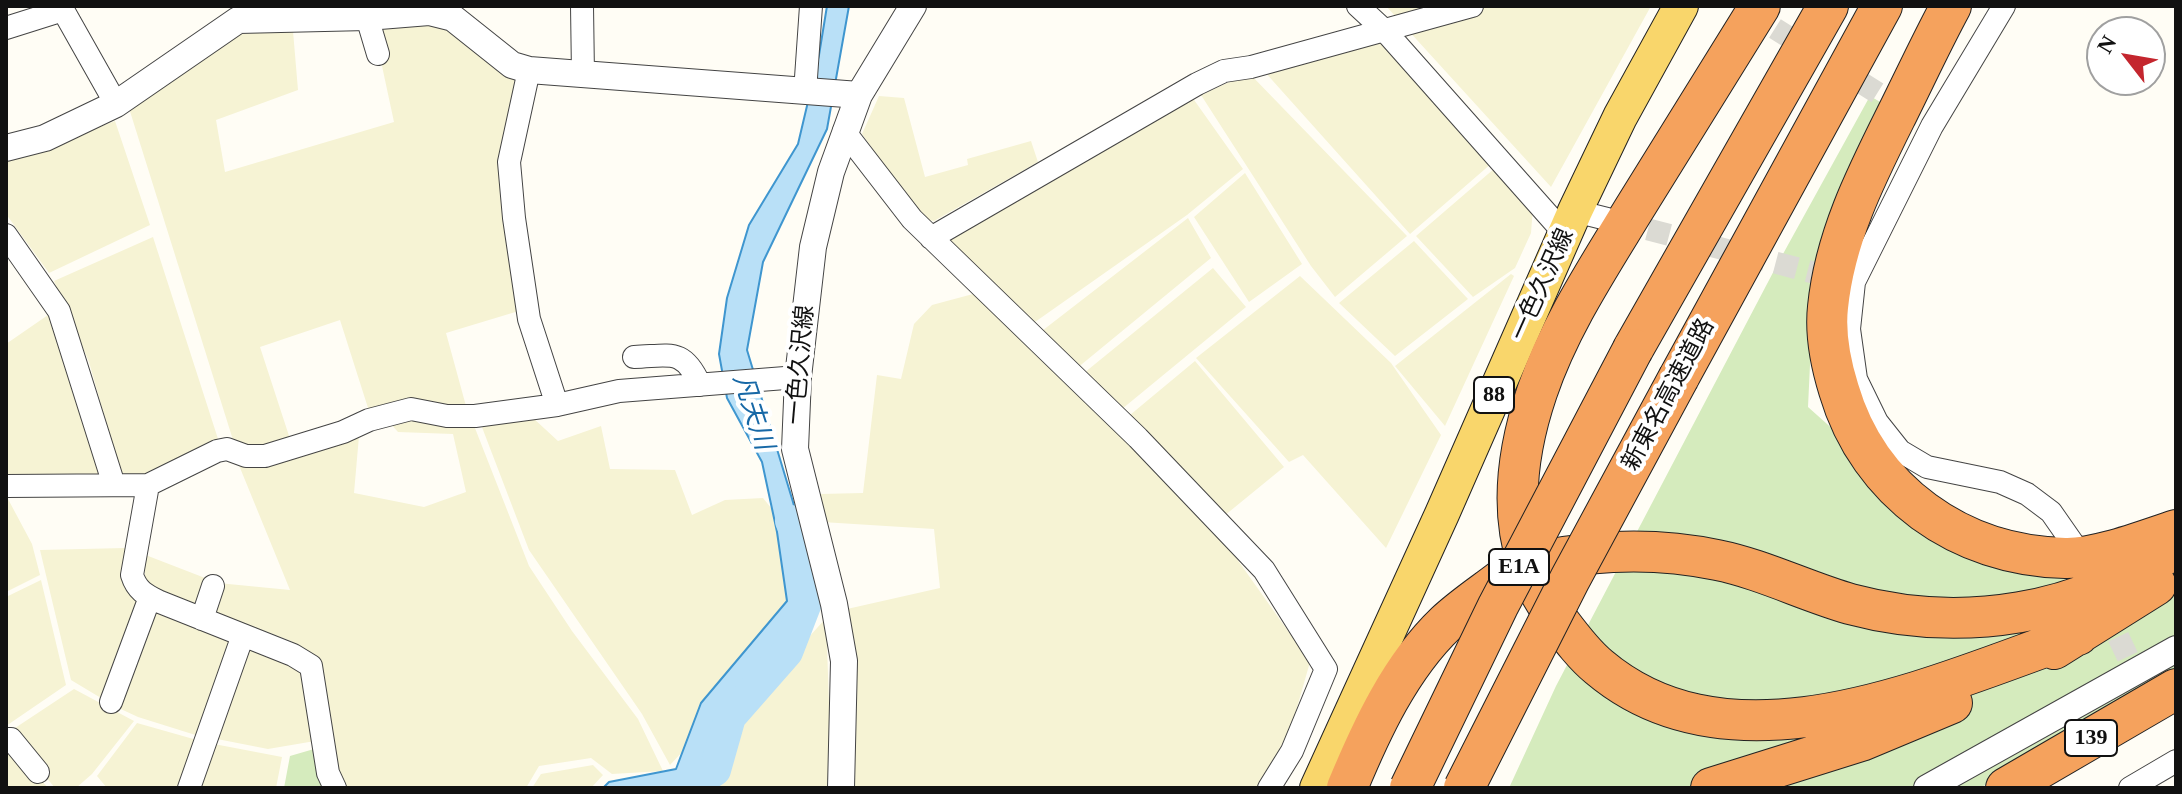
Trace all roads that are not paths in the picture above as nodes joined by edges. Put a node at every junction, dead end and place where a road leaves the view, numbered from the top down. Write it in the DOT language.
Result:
graph roads {
  1 [pos="582,6"];
  2 [pos="811,6"];
  3 [pos="913,6"];
  4 [pos="1358,6"];
  5 [pos="1472,6"];
  6 [pos="1681,6"];
  7 [pos="1760,6"];
  8 [pos="1828,6"];
  9 [pos="1882,6"];
  10 [pos="1951,6"];
  11 [pos="2004,6"];
  12 [pos="428,9"];
  13 [pos="235,13"];
  14 [pos="367,17"];
  15 [pos="6,28"];
  16 [pos="1385,31"];
  17 [pos="378,54"];
  18 [pos="529,70"];
  19 [pos="583,75"];
  20 [pos="805,92"];
  21 [pos="849,94"];
  22 [pos="116,104"];
  23 [pos="1911,114"];
  24 [pos="1932,126"];
  25 [pos="844,131"];
  26 [pos="6,148"];
  27 [pos="1582,221"];
  28 [pos="6,235"];
  29 [pos="931,238"];
  30 [pos="634,357"];
  31 [pos="798,377"];
  32 [pos="706,385"];
  33 [pos="557,405"];
  34 [pos="114,485"];
  35 [pos="148,485"];
  36 [pos="6,486"];
  37 [pos="2176,530"];
  38 [pos="2074,545"];
  39 [pos="2176,547"];
  40 [pos="1547,560"];
  41 [pos="2176,574"];
  42 [pos="1505,577"];
  43 [pos="213,586"];
  44 [pos="150,597"];
  45 [pos="202,619"];
  46 [pos="243,635"];
  47 [pos="2078,635"];
  48 [pos="2176,649"];
  49 [pos="2176,689"];
  50 [pos="111,702"];
  51 [pos="2176,719"];
  52 [pos="6,739"];
  53 [pos="2176,761"];
  54 [pos="38,772"];
  55 [pos="1941,784"];
  56 [pos="189,788"];
  57 [pos="335,788"];
  58 [pos="841,788"];
  59 [pos="1269,788"];
  60 [pos="1317,788"];
  61 [pos="1347,788"];
  62 [pos="1410,788"];
  63 [pos="1464,788"];
  64 [pos="1711,788"];
  65 [pos="2006,788"];
  66 [pos="2057,788"];
  67 [pos="2130,788"];
  1 -- 19 [label="street"];
  2 -- 20 [label="street"];
  3 -- 21 [label="street, 一色久沢線"];
  4 -- 16 [label="street"];
  5 -- 16 [label="street"];
  6 -- 27 [label="main road, 一色久沢線 / 88"];
  7 -- 47 [label="highway"];
  8 -- 62 [label="highway, E1A, bridge"];
  9 -- 63 [label="highway, 新東名高速道路 / E1A, bridge"];
  10 -- 37 [label="highway"];
  11 -- 24 [label="street"];
  12 -- 14 [label="street"];
  12 -- 18 [label="street"];
  13 -- 14 [label="street"];
  13 -- 22 [label="street"];
  14 -- 17 [label="street"];
  15 -- 22 [label="street"];
  16 -- 27 [label="street"];
  16 -- 29 [label="street"];
  18 -- 19 [label="street"];
  18 -- 33 [label="street"];
  19 -- 20 [label="street"];
  20 -- 21 [label="street"];
  21 -- 25 [label="street, 一色久沢線"];
  22 -- 26 [label="street"];
  23 -- 24 [label="street"];
  24 -- 38 [label="street"];
  25 -- 29 [label="street"];
  25 -- 31 [label="street, 一色久沢線"];
  27 -- 60 [label="main road, 一色久沢線 / 88"];
  28 -- 34 [label="street"];
  29 -- 59 [label="street"];
  30 -- 32 [label="street"];
  31 -- 32 [label="street"];
  31 -- 58 [label="street, 一色久沢線"];
  32 -- 33 [label="street"];
  33 -- 35 [label="street"];
  34 -- 35 [label="street"];
  34 -- 36 [label="street"];
  35 -- 44 [label="street"];
  39 -- 40 [label="highway"];
  41 -- 47 [label="highway"];
  42 -- 61 [label="highway"];
  43 -- 45 [label="street"];
  44 -- 45 [label="street"];
  44 -- 50 [label="street"];
  45 -- 46 [label="street"];
  46 -- 56 [label="street"];
  46 -- 57 [label="street"];
  47 -- 64 [label="highway"];
  48 -- 55 [label="street"];
  49 -- 65 [label="highway, 139"];
  51 -- 66 [label="highway, 139"];
  52 -- 54 [label="street"];
  53 -- 67 [label="street"];
}
